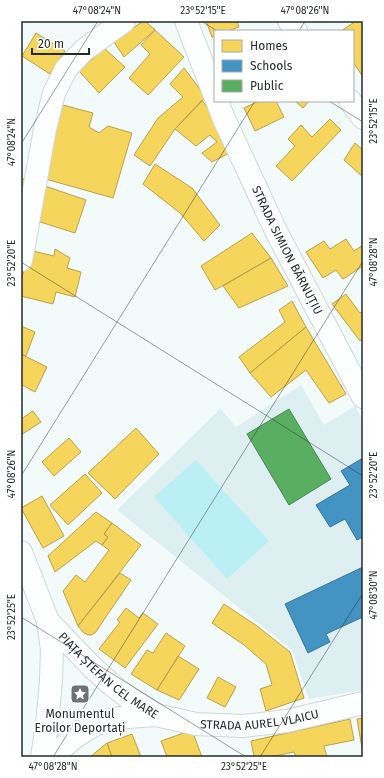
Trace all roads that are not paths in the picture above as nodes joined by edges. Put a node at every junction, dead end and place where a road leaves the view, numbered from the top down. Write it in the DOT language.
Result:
graph roads {
  1 [pos="124,21"];
  2 [pos="186,21"];
  3 [pos="288,21"];
  4 [pos="295,30"];
  5 [pos="214,93"];
  6 [pos="217,102"];
  7 [pos="351,102"];
  8 [pos="363,118"];
  9 [pos="21,260"];
  10 [pos="363,397"];
  11 [pos="21,552"];
  12 [pos="48,621"];
  13 [pos="363,703"];
  14 [pos="156,715"];
  15 [pos="42,757"];
  16 [pos="52,757"];
  1 -- 9 [label="street"];
  2 -- 5 [label="street"];
  3 -- 4 [label="street"];
  6 -- 10 [label="street, STRADA SIMION BĂRNUȚIU"];
  7 -- 8 [label="street"];
  11 -- 12 [label="street"];
  12 -- 14 [label="street, PIAȚA ȘTEFAN CEL MARE"];
  12 -- 15 [label="street"];
  13 -- 14 [label="street, STRADA AUREL VLAICU"];
  14 -- 16 [label="street, PIAȚA ȘTEFAN CEL MARE"];
}
